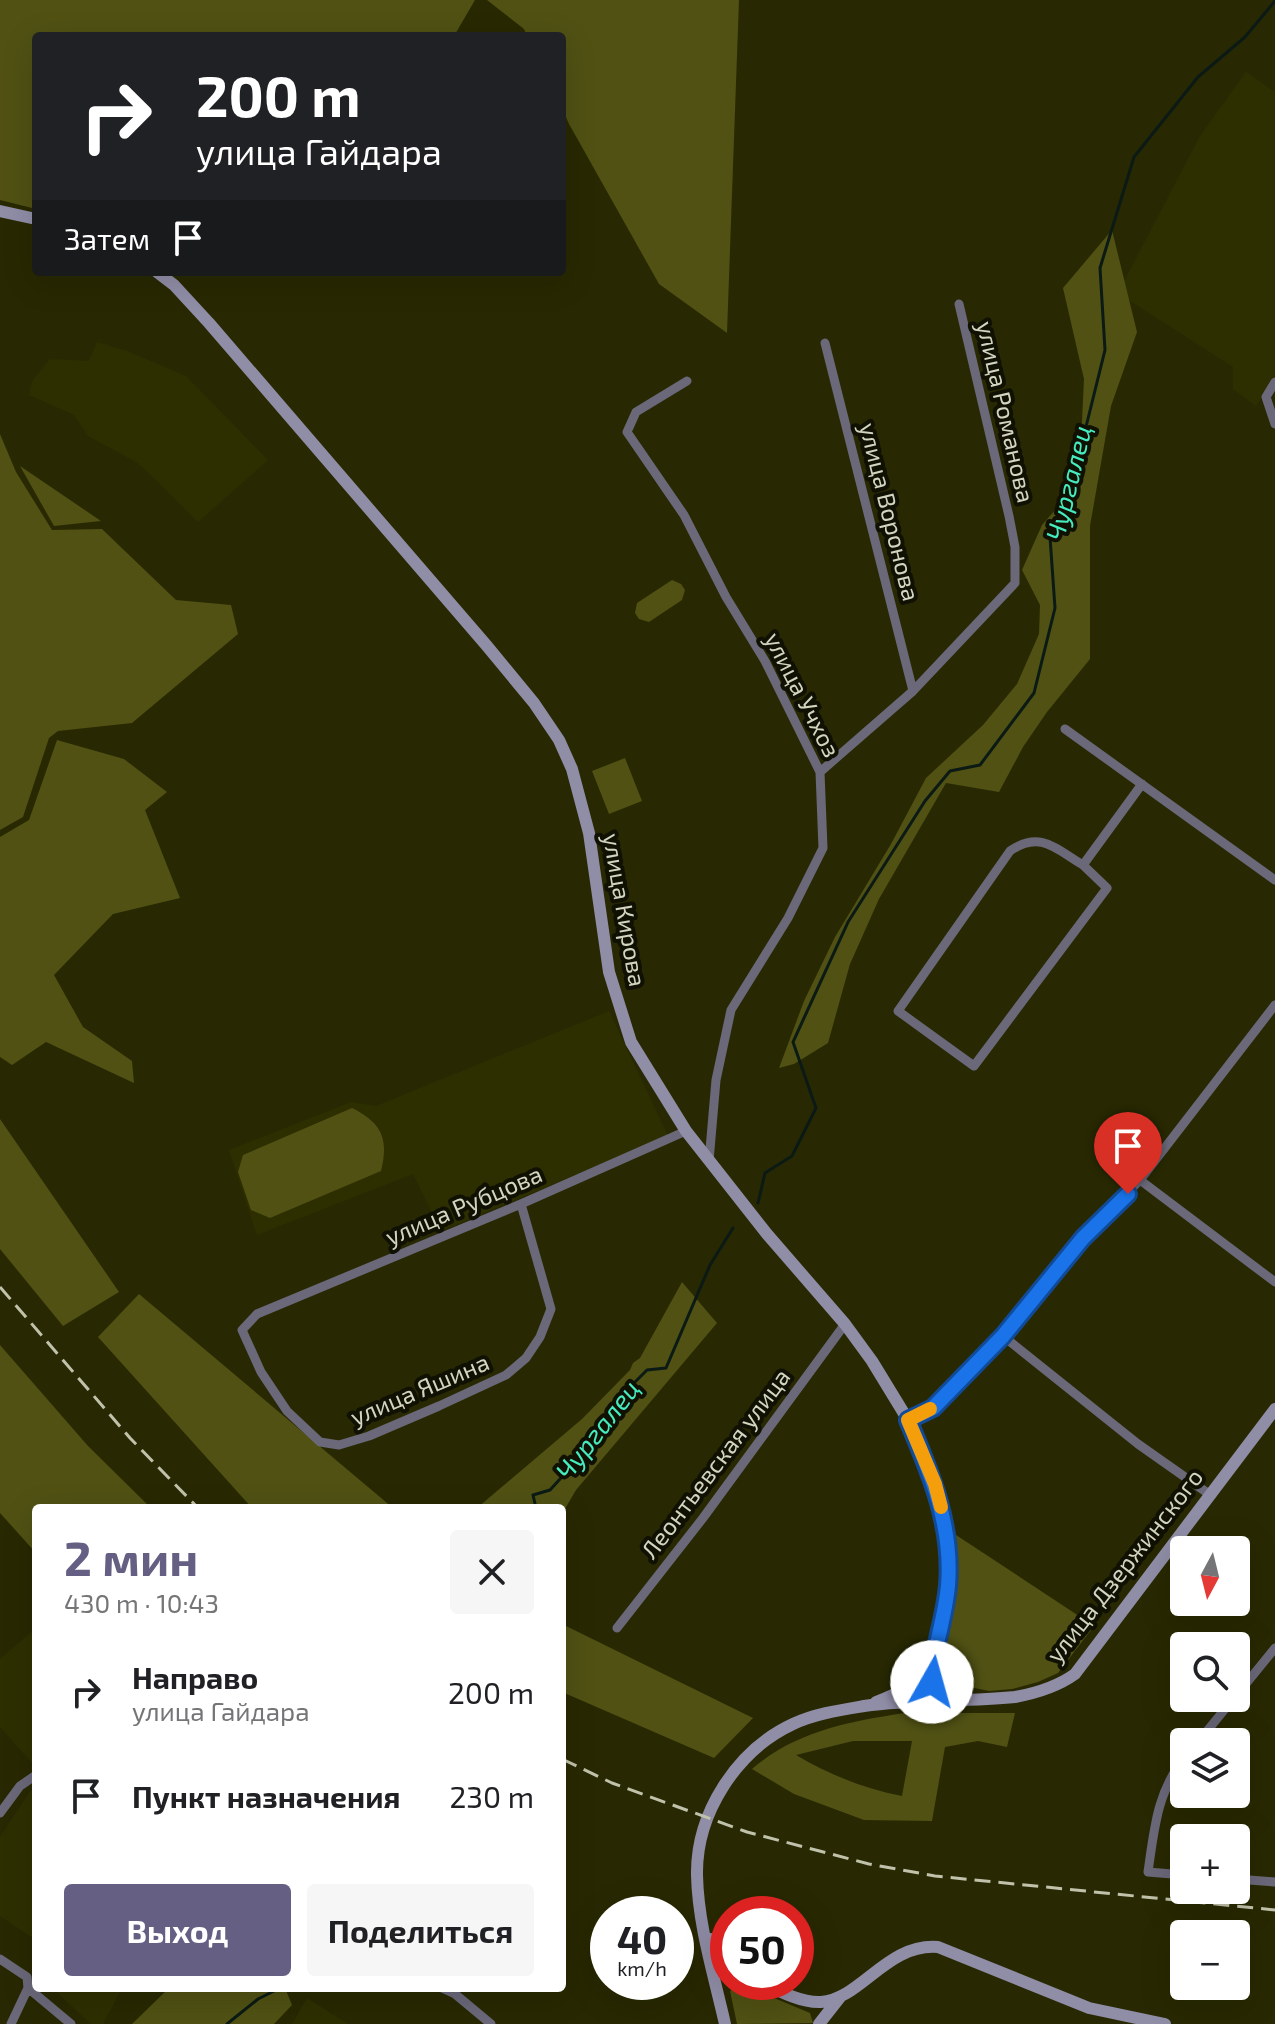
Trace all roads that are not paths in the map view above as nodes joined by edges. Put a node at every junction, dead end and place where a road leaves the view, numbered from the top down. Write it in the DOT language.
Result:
graph roads {
  1 [pos="0,211"];
  2 [pos="32,218"];
  3 [pos="162,276"];
  4 [pos="959,304"];
  5 [pos="825,343"];
  6 [pos="687,381"];
  7 [pos="1275,382"];
  8 [pos="1275,424"];
  9 [pos="913,691"];
  10 [pos="1065,729"];
  11 [pos="820,772"];
  12 [pos="1142,784"];
  13 [pos="1083,865"];
  14 [pos="1275,880"];
  15 [pos="1275,1005"];
  16 [pos="686,1131"];
  17 [pos="709,1161"];
  18 [pos="1140,1180"];
  19 [pos="521,1204"];
  20 [pos="1275,1282"];
  21 [pos="257,1314"];
  22 [pos="845,1324"];
  23 [pos="1003,1336"];
  24 [pos="1275,1409"];
  25 [pos="908,1420"];
  26 [pos="1209,1494"];
  27 [pos="617,1628"];
  28 [pos="936,1644"];
  29 [pos="1275,1648"];
  30 [pos="930,1671"];
  31 [pos="1250,1679"];
  32 [pos="956,1702"];
  33 [pos="923,1703"];
  34 [pos="865,1706"];
  35 [pos="1223,1712"];
  36 [pos="1210,1728"];
  37 [pos="1170,1777"];
  38 [pos="32,1778"];
  39 [pos="0,1813"];
  40 [pos="1170,1874"];
  41 [pos="1250,1880"];
  42 [pos="1275,1882"];
  43 [pos="701,1916"];
  44 [pos="710,1936"];
  45 [pos="0,1959"];
  46 [pos="28,1988"];
  47 [pos="32,1991"];
  48 [pos="33,1992"];
  49 [pos="451,1992"];
  50 [pos="842,1994"];
  51 [pos="809,2000"];
  52 [pos="11,2024"];
  53 [pos="71,2024"];
  54 [pos="491,2024"];
  55 [pos="725,2024"];
  56 [pos="819,2024"];
  57 [pos="1165,2024"];
  1 -- 2 [label="main road"];
  3 -- 16 [label="main road, улица Кирова"];
  4 -- 9 [label="street, улица Романова"];
  5 -- 9 [label="street, улица Воронова"];
  6 -- 11 [label="street, улица Учхоз"];
  7 -- 8 [label="street"];
  9 -- 11 [label="street"];
  10 -- 12 [label="street"];
  11 -- 17 [label="street, улица Учхоз"];
  12 -- 13 [label="street"];
  12 -- 14 [label="street"];
  13 -- 13 [label="street"];
  15 -- 18 [label="street"];
  16 -- 17 [label="main road, улица Кирова"];
  16 -- 19 [label="street, улица Рубцова"];
  17 -- 22 [label="main road, улица Кирова"];
  18 -- 20 [label="street"];
  18 -- 23 [label="street"];
  19 -- 21 [label="street, улица Рубцова"];
  19 -- 21 [label="street, улица Яшина"];
  22 -- 25 [label="main road, улица Кирова"];
  22 -- 27 [label="street, Леонтьевская улица"];
  23 -- 25 [label="street"];
  23 -- 26 [label="street"];
  24 -- 26 [label="main road, улица Дзержинского"];
  25 -- 28 [label="main road, улица Кирова"];
  26 -- 32 [label="main road, улица Дзержинского"];
  28 -- 30 [label="main road, улица Кирова"];
  28 -- 34 [label="main road"];
  29 -- 31 [label="street"];
  30 -- 32 [label="main road"];
  30 -- 33 [label="main road, улица Кирова"];
  32 -- 33 [label="main road, улица Дзержинского"];
  33 -- 34 [label="main road, улица Дзержинского"];
  34 -- 43 [label="main road, улица Дзержинского"];
  35 -- 36 [label="street"];
  37 -- 40 [label="street"];
  38 -- 39 [label="street"];
  41 -- 42 [label="street"];
  43 -- 44 [label="main road"];
  43 -- 55 [label="main road, улица Дзержинского"];
  45 -- 46 [label="street"];
  46 -- 47 [label="street"];
  46 -- 52 [label="street"];
  48 -- 53 [label="street"];
  49 -- 54 [label="street"];
  50 -- 51 [label="main road"];
  50 -- 56 [label="main road"];
  50 -- 57 [label="main road"];
}
